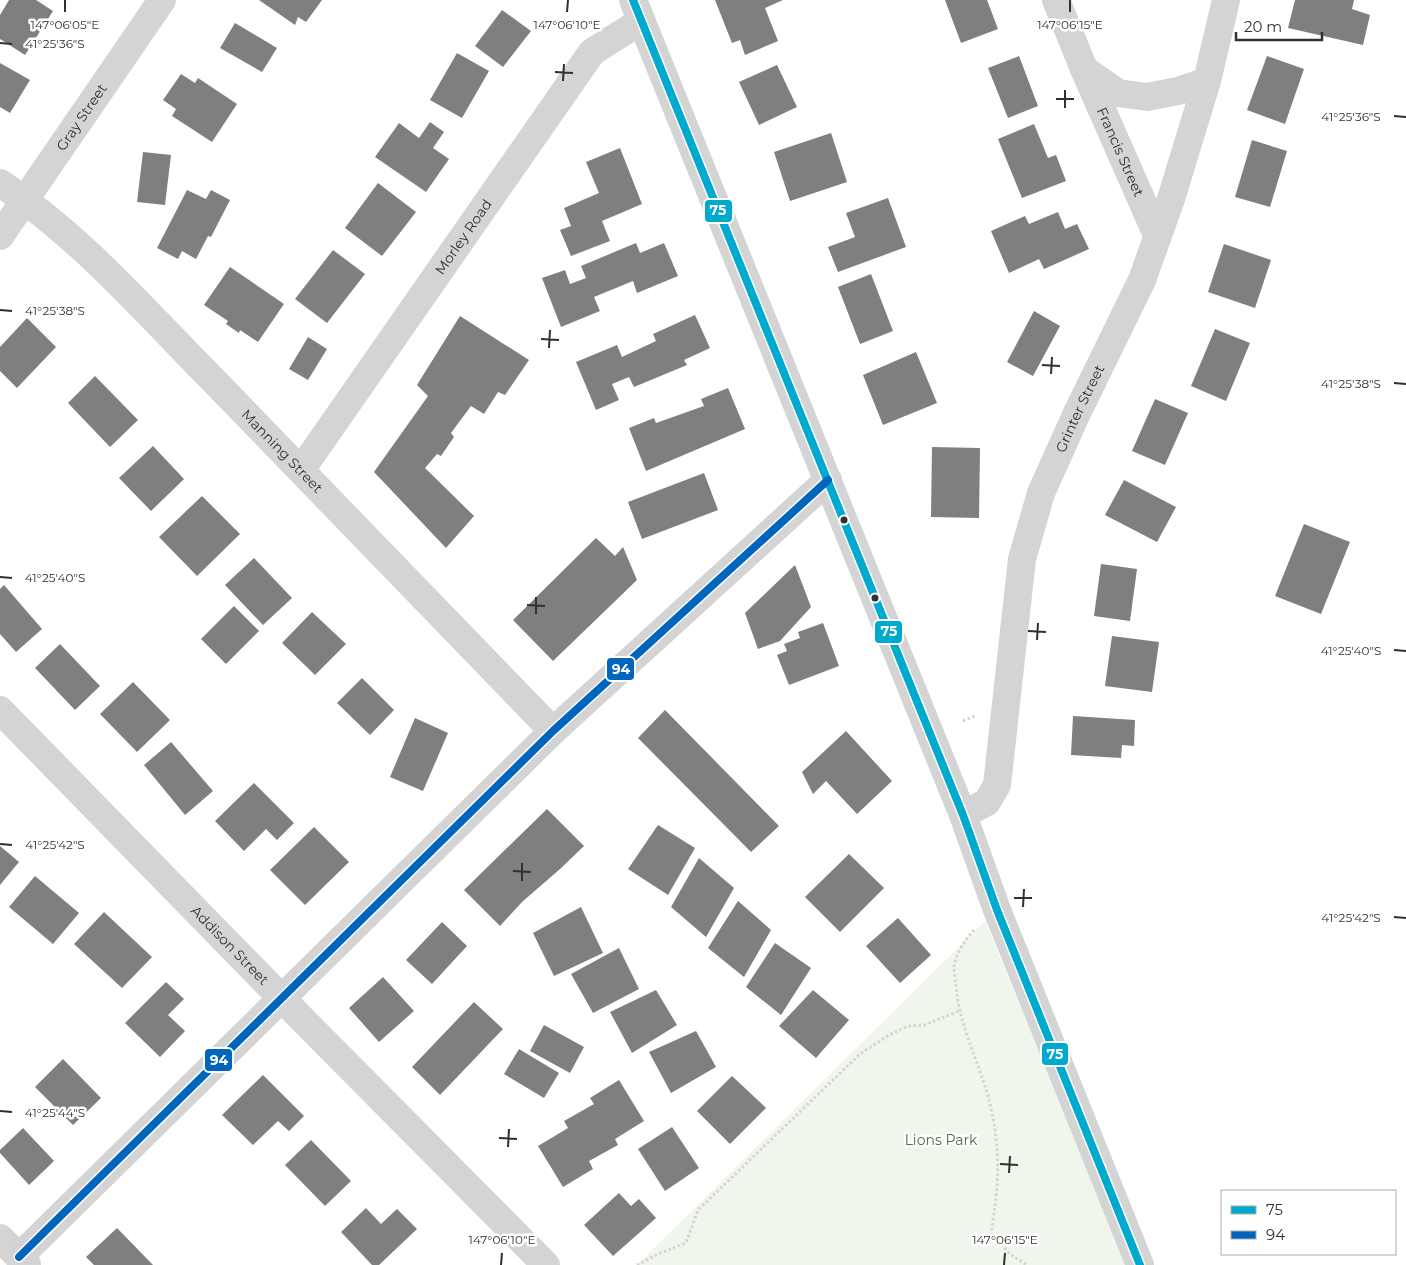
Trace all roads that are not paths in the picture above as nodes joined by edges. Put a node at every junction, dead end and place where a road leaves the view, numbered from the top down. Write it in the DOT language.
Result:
graph roads {
  1 [pos="162,0"];
  2 [pos="1056,0"];
  3 [pos="1226,0"];
  4 [pos="637,10"];
  5 [pos="1084,69"];
  6 [pos="1207,81"];
  7 [pos="0,183"];
  8 [pos="24,200"];
  9 [pos="1157,235"];
  10 [pos="0,236"];
  11 [pos="301,470"];
  12 [pos="828,480"];
  13 [pos="0,710"];
  14 [pos="553,731"];
  15 [pos="963,815"];
  16 [pos="282,998"];
  17 [pos="0,1238"];
  18 [pos="23,1261"];
  19 [pos="546,1265"];
  20 [pos="1140,1265"];
  1 -- 8 [label="street, Gray Street"];
  2 -- 5 [label="street, Francis Street"];
  3 -- 6 [label="street, Grinter Street"];
  4 -- 11 [label="street, Morley Road"];
  4 -- 12 [label="street"];
  5 -- 6 [label="street, Francis Street"];
  5 -- 9 [label="street, Francis Street"];
  6 -- 9 [label="street, Grinter Street"];
  7 -- 8 [label="street, Manning Street"];
  8 -- 10 [label="street, Gray Street"];
  8 -- 11 [label="street, Manning Street"];
  9 -- 15 [label="street, Grinter Street"];
  11 -- 14 [label="street, Manning Street"];
  12 -- 14 [label="street"];
  12 -- 15 [label="street"];
  13 -- 16 [label="street, Addison Street"];
  14 -- 16 [label="street"];
  15 -- 20 [label="street"];
  16 -- 18 [label="street"];
  16 -- 19 [label="street, Addison Street"];
  17 -- 18 [label="street"];
}
